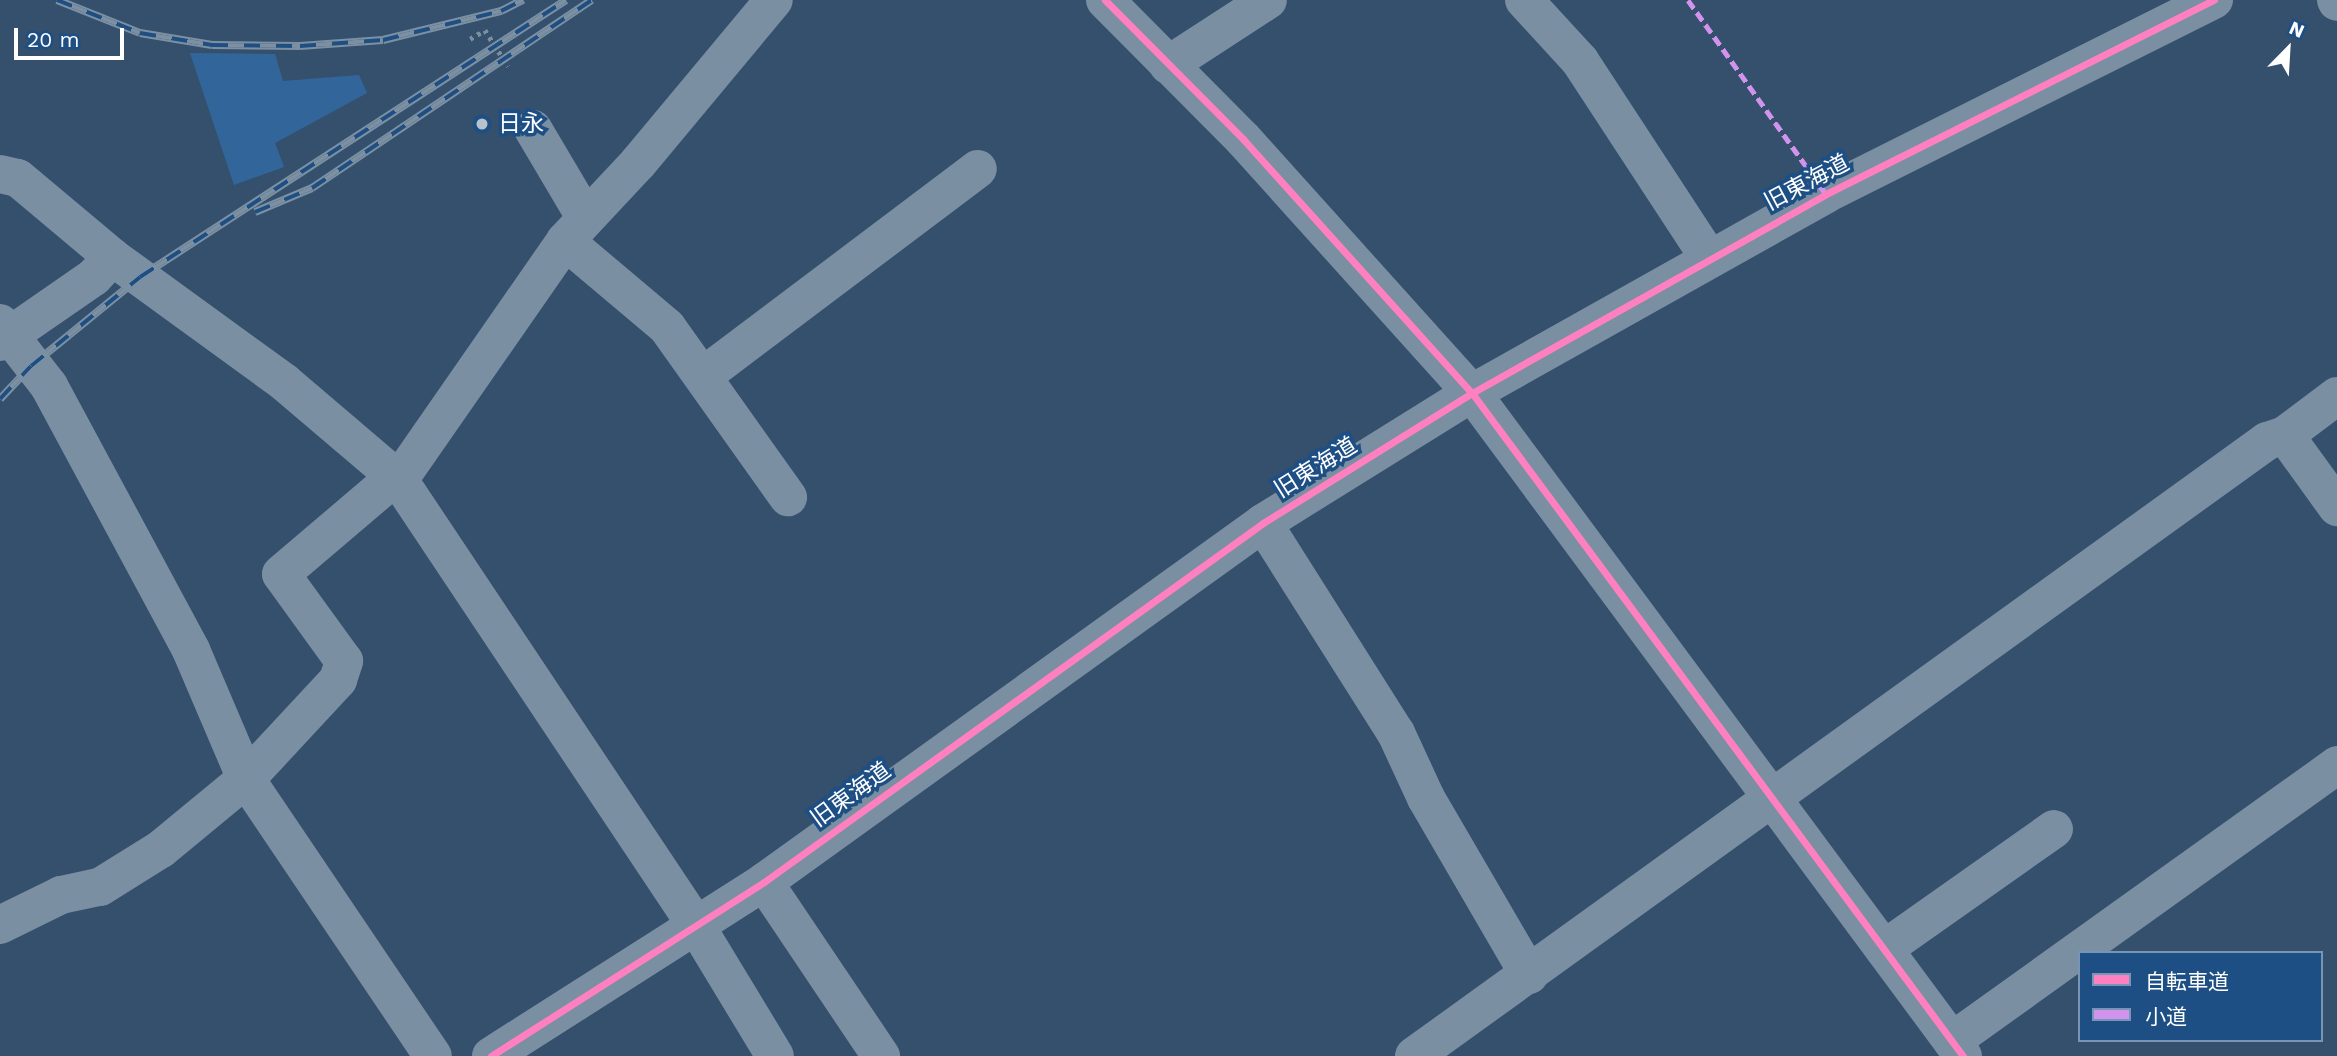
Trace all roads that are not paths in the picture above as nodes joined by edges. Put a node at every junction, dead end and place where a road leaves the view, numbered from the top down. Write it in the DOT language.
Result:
graph roads {
  1 [pos="774,0"];
  2 [pos="1105,0"];
  3 [pos="1268,0"];
  4 [pos="1524,0"];
  5 [pos="2214,0"];
  6 [pos="1168,65"];
  7 [pos="533,129"];
  8 [pos="978,169"];
  9 [pos="0,174"];
  10 [pos="575,229"];
  11 [pos="112,257"];
  12 [pos="1709,258"];
  13 [pos="3,334"];
  14 [pos="703,376"];
  15 [pos="1472,393"];
  16 [pos="2337,397"];
  17 [pos="2285,435"];
  18 [pos="397,478"];
  19 [pos="788,497"];
  20 [pos="2337,507"];
  21 [pos="1263,523"];
  22 [pos="2337,765"];
  23 [pos="246,779"];
  24 [pos="1774,799"];
  25 [pos="2054,829"];
  26 [pos="764,882"];
  27 [pos="695,924"];
  28 [pos="0,925"];
  29 [pos="1884,948"];
  30 [pos="2088,951"];
  31 [pos="2078,959"];
  32 [pos="1529,975"];
  33 [pos="1957,1049"];
  34 [pos="433,1056"];
  35 [pos="491,1056"];
  36 [pos="775,1056"];
  37 [pos="881,1056"];
  38 [pos="1414,1056"];
  1 -- 10 [label="street"];
  2 -- 6 [label="street"];
  3 -- 6 [label="street"];
  4 -- 12 [label="street"];
  5 -- 12 [label="street, 旧東海道"];
  6 -- 15 [label="street"];
  7 -- 10 [label="street"];
  8 -- 14 [label="street"];
  9 -- 11 [label="street"];
  10 -- 14 [label="street"];
  10 -- 18 [label="street"];
  11 -- 13 [label="street"];
  11 -- 18 [label="street"];
  12 -- 15 [label="street, 旧東海道"];
  13 -- 23 [label="street"];
  14 -- 19 [label="street"];
  15 -- 21 [label="street, 旧東海道"];
  15 -- 24 [label="street"];
  16 -- 17 [label="street"];
  17 -- 20 [label="street"];
  17 -- 24 [label="street"];
  18 -- 23 [label="street"];
  18 -- 27 [label="street"];
  21 -- 26 [label="street, 旧東海道"];
  21 -- 32 [label="street"];
  22 -- 30 [label="street"];
  23 -- 28 [label="street"];
  23 -- 34 [label="street"];
  24 -- 29 [label="street"];
  24 -- 32 [label="street"];
  25 -- 29 [label="street"];
  26 -- 27 [label="street, 旧東海道"];
  26 -- 37 [label="street"];
  27 -- 35 [label="street, 旧東海道"];
  27 -- 36 [label="street"];
  29 -- 33 [label="street"];
  31 -- 33 [label="street"];
  32 -- 38 [label="street"];
}
